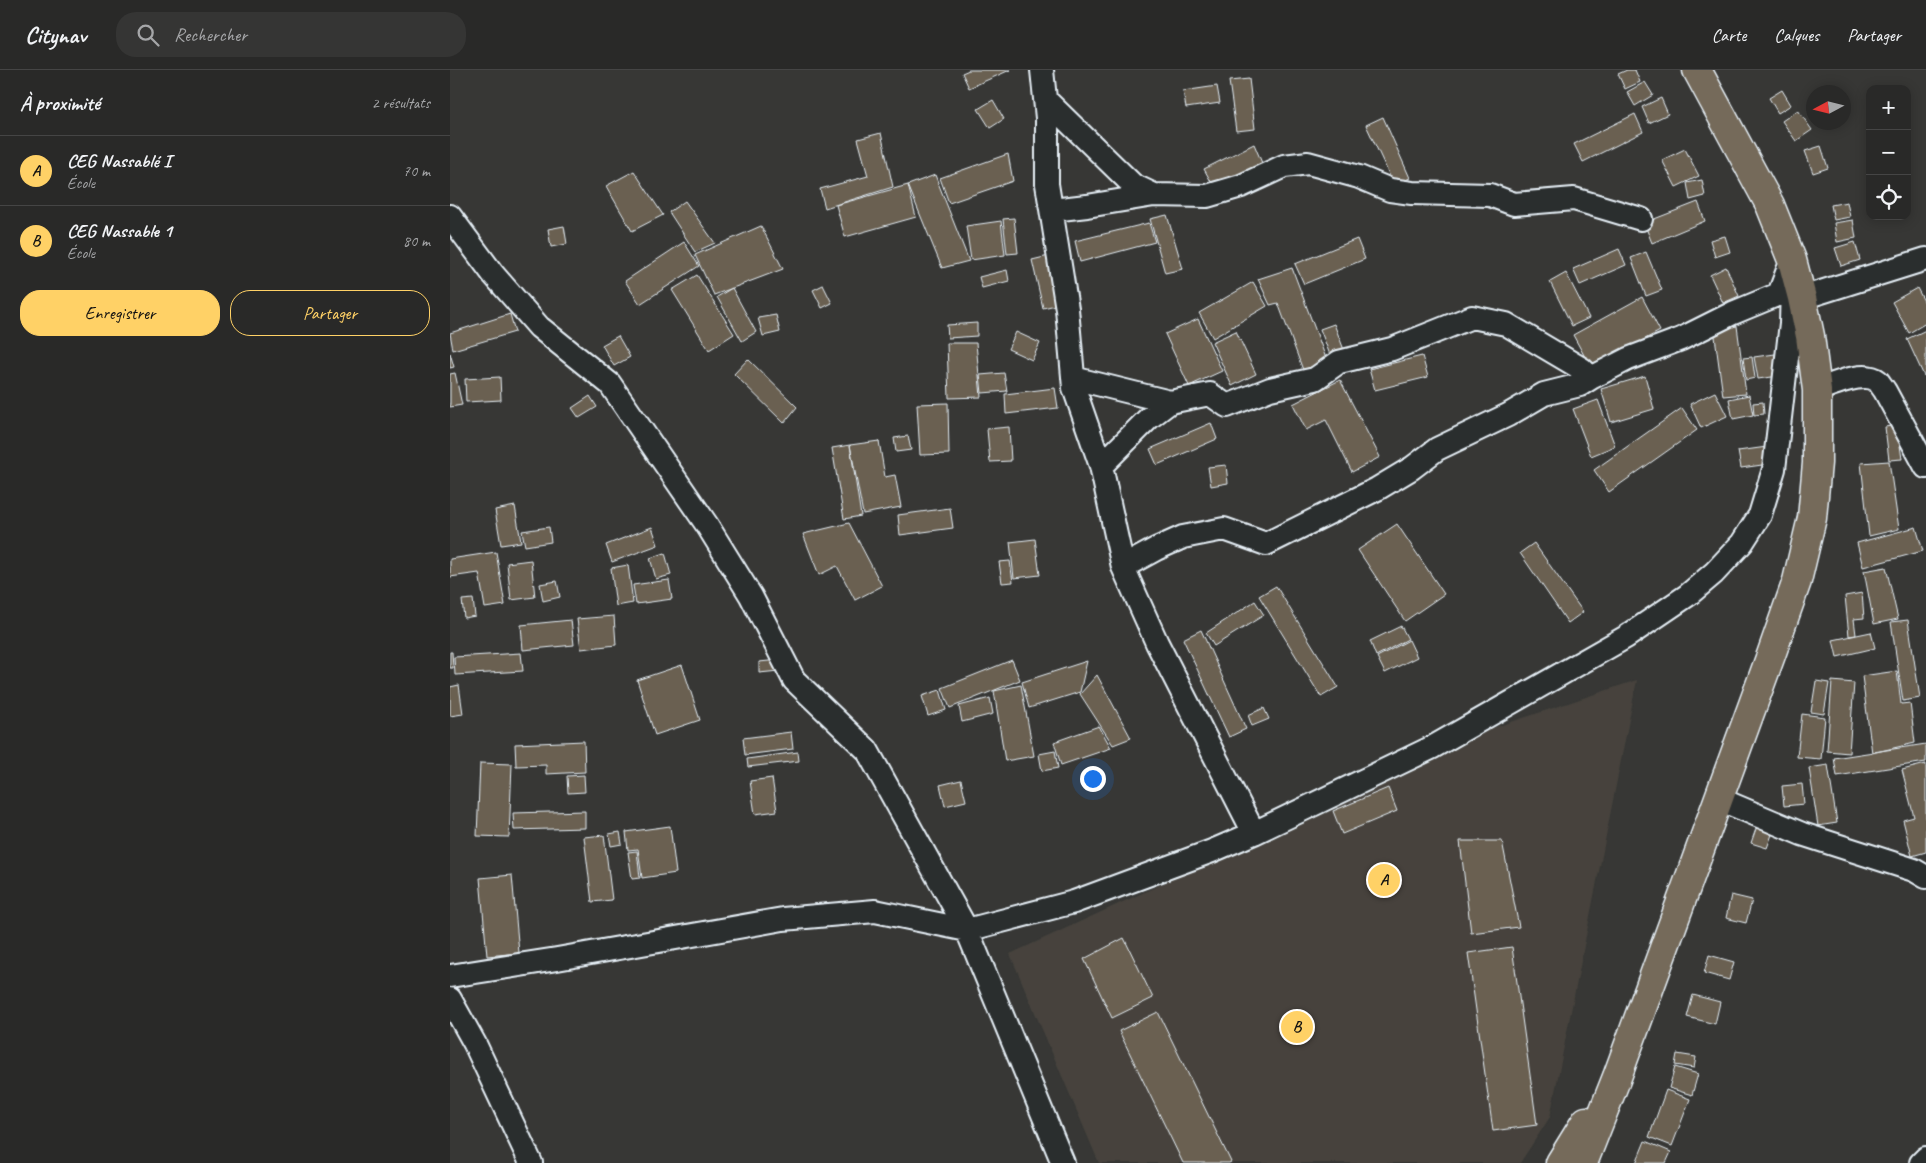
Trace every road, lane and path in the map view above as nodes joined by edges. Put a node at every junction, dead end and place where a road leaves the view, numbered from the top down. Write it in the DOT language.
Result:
graph roads {
  1 [pos="1042,70"];
  2 [pos="1697,70"];
  3 [pos="1046,100"];
  4 [pos="1154,195"];
  5 [pos="1052,210"];
  6 [pos="450,216"];
  7 [pos="1641,219"];
  8 [pos="1926,259"];
  9 [pos="1792,260"];
  10 [pos="1802,298"];
  11 [pos="1073,378"];
  12 [pos="1591,378"];
  13 [pos="1818,390"];
  14 [pos="1170,402"];
  15 [pos="1101,466"];
  16 [pos="1926,467"];
  17 [pos="1123,567"];
  18 [pos="1719,799"];
  19 [pos="1254,833"];
  20 [pos="1926,877"];
  21 [pos="967,930"];
  22 [pos="450,976"];
  23 [pos="450,999"];
  24 [pos="1617,1077"];
  25 [pos="1926,1158"];
  26 [pos="531,1163"];
  27 [pos="1063,1163"];
  28 [pos="1560,1163"];
  29 [pos="1583,1163"];
  30 [pos="1921,1163"];
  1 -- 3 [label="street"];
  2 -- 9 [label="main road"];
  3 -- 4 [label="street"];
  3 -- 5 [label="street"];
  4 -- 5 [label="street"];
  4 -- 7 [label="street"];
  5 -- 11 [label="street"];
  6 -- 21 [label="street"];
  8 -- 10 [label="street"];
  9 -- 10 [label="main road"];
  9 -- 12 [label="street"];
  9 -- 19 [label="street"];
  10 -- 13 [label="main road"];
  11 -- 14 [label="street"];
  11 -- 15 [label="street"];
  12 -- 14 [label="street"];
  12 -- 17 [label="street"];
  13 -- 16 [label="street"];
  13 -- 18 [label="main road"];
  14 -- 15 [label="street"];
  15 -- 17 [label="street"];
  17 -- 19 [label="street"];
  18 -- 20 [label="street"];
  18 -- 24 [label="main road"];
  19 -- 21 [label="street"];
  21 -- 22 [label="street"];
  21 -- 27 [label="street"];
  23 -- 26 [label="street"];
  24 -- 28 [label="main road"];
  24 -- 29 [label="main road"];
  25 -- 30 [label="street"];
}
